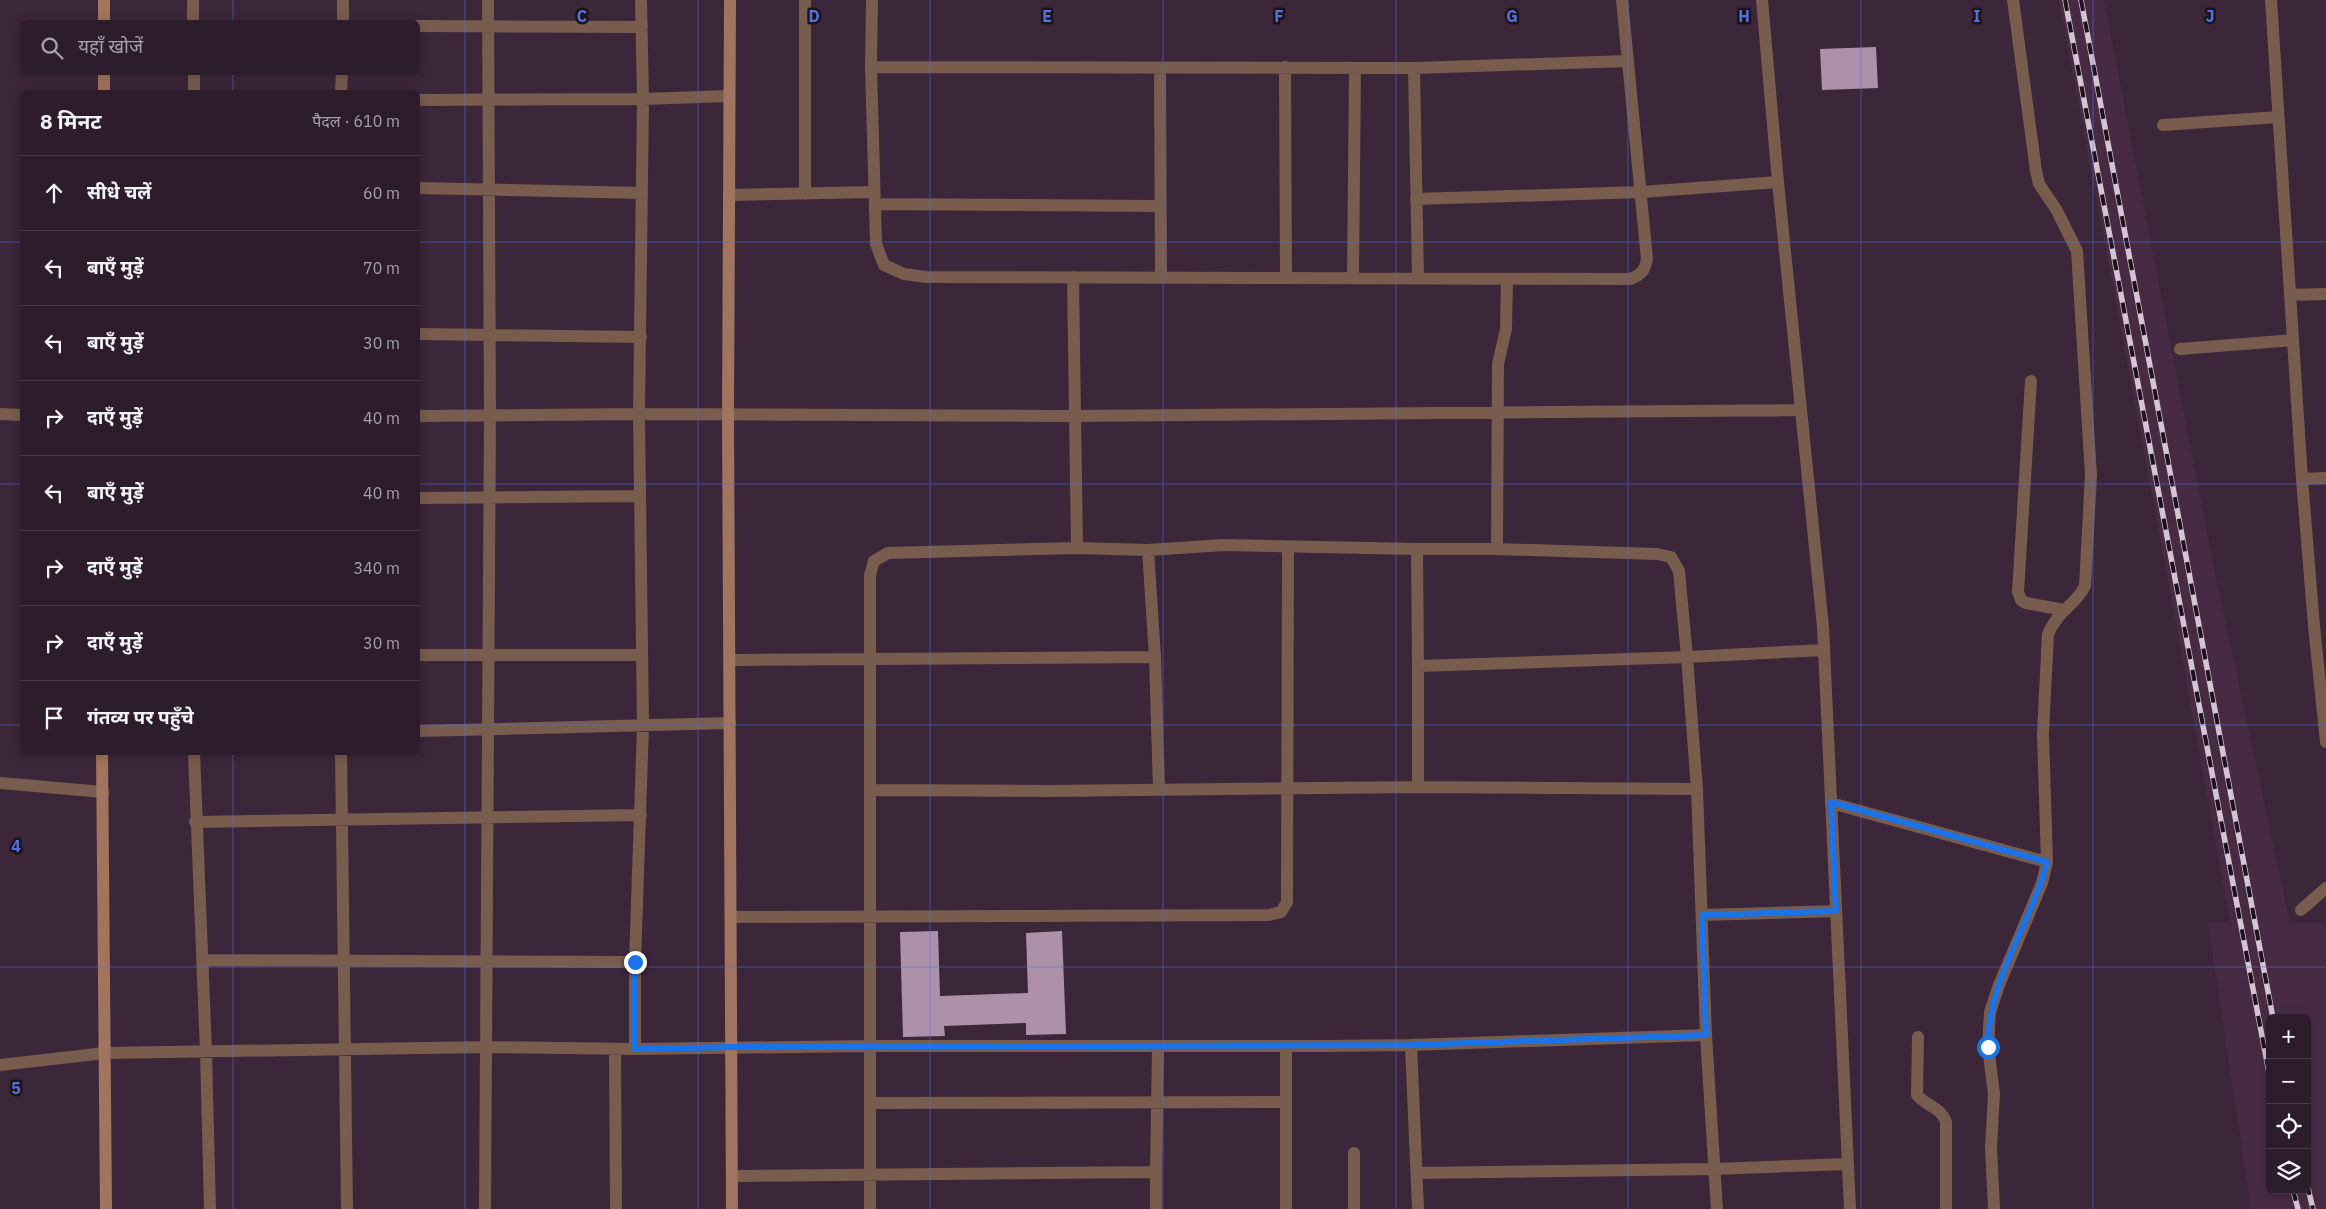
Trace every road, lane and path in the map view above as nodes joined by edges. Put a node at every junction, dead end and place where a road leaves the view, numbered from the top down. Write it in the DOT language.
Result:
graph roads {
  1 [pos="104,0"];
  2 [pos="193,0"];
  3 [pos="343,0"];
  4 [pos="488,0"];
  5 [pos="641,0"];
  6 [pos="730,0"];
  7 [pos="805,0"];
  8 [pos="872,0"];
  9 [pos="1622,0"];
  10 [pos="1762,0"];
  11 [pos="2013,0"];
  12 [pos="2271,0"];
  13 [pos="104,20"];
  14 [pos="193,20"];
  15 [pos="342,20"];
  16 [pos="420,26"];
  17 [pos="488,27"];
  18 [pos="642,27"];
  19 [pos="1628,61"];
  20 [pos="871,67"];
  21 [pos="1285,67"];
  22 [pos="1160,68"];
  23 [pos="1355,68"];
  24 [pos="1414,68"];
  25 [pos="104,75"];
  26 [pos="194,75"];
  27 [pos="342,75"];
  28 [pos="104,90"];
  29 [pos="194,90"];
  30 [pos="342,90"];
  31 [pos="729,96"];
  32 [pos="643,99"];
  33 [pos="420,100"];
  34 [pos="489,100"];
  35 [pos="2278,117"];
  36 [pos="2163,125"];
  37 [pos="1778,182"];
  38 [pos="420,188"];
  39 [pos="488,190"];
  40 [pos="1642,192"];
  41 [pos="642,193"];
  42 [pos="728,194"];
  43 [pos="805,194"];
  44 [pos="874,198"];
  45 [pos="1416,199"];
  46 [pos="1160,206"];
  47 [pos="1161,276"];
  48 [pos="1073,277"];
  49 [pos="1286,277"];
  50 [pos="1353,277"];
  51 [pos="1418,278"];
  52 [pos="1507,278"];
  53 [pos="2326,294"];
  54 [pos="2290,295"];
  55 [pos="420,334"];
  56 [pos="490,336"];
  57 [pos="640,337"];
  58 [pos="2293,340"];
  59 [pos="2180,349"];
  60 [pos="2031,381"];
  61 [pos="1800,410"];
  62 [pos="0,414"];
  63 [pos="639,414"];
  64 [pos="1497,414"];
  65 [pos="20,415"];
  66 [pos="490,415"];
  67 [pos="728,415"];
  68 [pos="420,416"];
  69 [pos="1074,416"];
  70 [pos="2326,478"];
  71 [pos="2302,479"];
  72 [pos="640,496"];
  73 [pos="490,497"];
  74 [pos="420,498"];
  75 [pos="1288,547"];
  76 [pos="1077,548"];
  77 [pos="1417,549"];
  78 [pos="1497,549"];
  79 [pos="1148,550"];
  80 [pos="2064,610"];
  81 [pos="1824,650"];
  82 [pos="420,655"];
  83 [pos="490,655"];
  84 [pos="642,655"];
  85 [pos="1155,657"];
  86 [pos="1687,657"];
  87 [pos="730,660"];
  88 [pos="870,660"];
  89 [pos="1418,666"];
  90 [pos="730,723"];
  91 [pos="642,726"];
  92 [pos="420,731"];
  93 [pos="489,731"];
  94 [pos="2326,742"];
  95 [pos="102,755"];
  96 [pos="194,755"];
  97 [pos="341,755"];
  98 [pos="0,783"];
  99 [pos="1418,787"];
  100 [pos="1288,788"];
  101 [pos="1697,789"];
  102 [pos="870,790"];
  103 [pos="1159,790"];
  104 [pos="103,792"];
  105 [pos="1831,802"];
  106 [pos="641,815"];
  107 [pos="342,818"];
  108 [pos="488,818"];
  109 [pos="195,822"];
  110 [pos="2047,862"];
  111 [pos="2326,888"];
  112 [pos="2301,910"];
  113 [pos="1836,911"];
  114 [pos="1702,915"];
  115 [pos="731,917"];
  116 [pos="870,917"];
  117 [pos="202,960"];
  118 [pos="343,961"];
  119 [pos="486,962"];
  120 [pos="635,962"];
  121 [pos="1706,1035"];
  122 [pos="1918,1038"];
  123 [pos="1411,1045"];
  124 [pos="870,1046"];
  125 [pos="1158,1046"];
  126 [pos="1286,1046"];
  127 [pos="485,1047"];
  128 [pos="732,1047"];
  129 [pos="615,1049"];
  130 [pos="635,1049"];
  131 [pos="345,1050"];
  132 [pos="206,1052"];
  133 [pos="105,1053"];
  134 [pos="0,1065"];
  135 [pos="1157,1102"];
  136 [pos="1286,1102"];
  137 [pos="870,1103"];
  138 [pos="1354,1153"];
  139 [pos="1848,1164"];
  140 [pos="1714,1169"];
  141 [pos="1156,1172"];
  142 [pos="1417,1173"];
  143 [pos="870,1175"];
  144 [pos="732,1176"];
  145 [pos="106,1209"];
  146 [pos="210,1209"];
  147 [pos="347,1209"];
  148 [pos="485,1209"];
  149 [pos="616,1209"];
  150 [pos="732,1209"];
  151 [pos="870,1209"];
  152 [pos="1156,1209"];
  153 [pos="1286,1209"];
  154 [pos="1354,1209"];
  155 [pos="1418,1209"];
  156 [pos="1717,1209"];
  157 [pos="1850,1209"];
  158 [pos="1946,1209"];
  159 [pos="1994,1209"];
  1 -- 13 [label="street"];
  2 -- 14 [label="street"];
  3 -- 15 [label="street"];
  4 -- 17 [label="street"];
  5 -- 18 [label="street"];
  6 -- 31 [label="street"];
  7 -- 43 [label="street"];
  8 -- 20 [label="street"];
  9 -- 19 [label="street"];
  10 -- 37 [label="street"];
  11 -- 80 [label="street"];
  12 -- 35 [label="street"];
  16 -- 17 [label="street"];
  17 -- 18 [label="street"];
  17 -- 34 [label="street"];
  18 -- 32 [label="street"];
  19 -- 24 [label="street"];
  19 -- 40 [label="street"];
  20 -- 22 [label="street"];
  20 -- 44 [label="street"];
  21 -- 22 [label="street"];
  21 -- 23 [label="street"];
  21 -- 49 [label="street"];
  22 -- 46 [label="street"];
  23 -- 24 [label="street"];
  23 -- 50 [label="street"];
  24 -- 45 [label="street"];
  25 -- 28 [label="street"];
  26 -- 29 [label="street"];
  27 -- 30 [label="street"];
  31 -- 32 [label="street"];
  31 -- 42 [label="street"];
  32 -- 34 [label="street"];
  32 -- 41 [label="street"];
  33 -- 34 [label="street"];
  34 -- 39 [label="street"];
  35 -- 36 [label="street"];
  35 -- 54 [label="street"];
  37 -- 40 [label="street"];
  37 -- 61 [label="street"];
  38 -- 39 [label="street"];
  39 -- 41 [label="street"];
  39 -- 56 [label="street"];
  40 -- 45 [label="street"];
  40 -- 52 [label="street"];
  41 -- 57 [label="street"];
  42 -- 43 [label="street"];
  42 -- 67 [label="street"];
  43 -- 44 [label="street"];
  44 -- 46 [label="street"];
  44 -- 48 [label="street"];
  45 -- 51 [label="street"];
  46 -- 47 [label="street"];
  47 -- 48 [label="street"];
  47 -- 49 [label="street"];
  48 -- 69 [label="street"];
  49 -- 50 [label="street"];
  50 -- 51 [label="street"];
  51 -- 52 [label="street"];
  52 -- 64 [label="street"];
  53 -- 54 [label="street"];
  54 -- 58 [label="street"];
  55 -- 56 [label="street"];
  56 -- 57 [label="street"];
  56 -- 66 [label="street"];
  57 -- 63 [label="street"];
  58 -- 59 [label="street"];
  58 -- 71 [label="street"];
  60 -- 80 [label="street"];
  61 -- 64 [label="street"];
  61 -- 81 [label="street"];
  62 -- 65 [label="street"];
  63 -- 66 [label="street"];
  63 -- 67 [label="street"];
  63 -- 72 [label="street"];
  64 -- 69 [label="street"];
  64 -- 78 [label="street"];
  66 -- 68 [label="street"];
  66 -- 73 [label="street"];
  67 -- 69 [label="street"];
  67 -- 87 [label="street"];
  69 -- 76 [label="street"];
  70 -- 71 [label="street"];
  71 -- 94 [label="street"];
  72 -- 73 [label="street"];
  72 -- 84 [label="street"];
  73 -- 74 [label="street"];
  73 -- 83 [label="street"];
  75 -- 77 [label="street"];
  75 -- 79 [label="street"];
  75 -- 100 [label="street"];
  76 -- 79 [label="street"];
  76 -- 88 [label="street"];
  77 -- 78 [label="street"];
  77 -- 89 [label="street"];
  78 -- 86 [label="street"];
  79 -- 85 [label="street"];
  80 -- 110 [label="street"];
  81 -- 86 [label="street"];
  81 -- 105 [label="street"];
  82 -- 83 [label="street"];
  83 -- 84 [label="street"];
  83 -- 93 [label="street"];
  84 -- 91 [label="street"];
  85 -- 88 [label="street"];
  85 -- 103 [label="street"];
  86 -- 89 [label="street"];
  86 -- 101 [label="street"];
  87 -- 88 [label="street"];
  87 -- 90 [label="street"];
  88 -- 102 [label="street"];
  89 -- 99 [label="street"];
  90 -- 91 [label="street"];
  90 -- 115 [label="street"];
  91 -- 93 [label="street"];
  91 -- 106 [label="street"];
  92 -- 93 [label="street"];
  93 -- 108 [label="street"];
  95 -- 104 [label="street"];
  96 -- 109 [label="street"];
  97 -- 107 [label="street"];
  98 -- 104 [label="street"];
  99 -- 100 [label="street"];
  99 -- 101 [label="street"];
  100 -- 103 [label="street"];
  100 -- 116 [label="street"];
  101 -- 114 [label="street"];
  102 -- 103 [label="street"];
  102 -- 116 [label="street"];
  104 -- 133 [label="street"];
  105 -- 110 [label="street"];
  105 -- 113 [label="street"];
  106 -- 108 [label="street"];
  106 -- 120 [label="street"];
  107 -- 108 [label="street"];
  107 -- 109 [label="street"];
  107 -- 118 [label="street"];
  108 -- 119 [label="street"];
  109 -- 117 [label="street"];
  110 -- 159 [label="street"];
  111 -- 112 [label="street"];
  113 -- 114 [label="street"];
  113 -- 139 [label="street"];
  114 -- 121 [label="street"];
  115 -- 116 [label="street"];
  115 -- 128 [label="street"];
  116 -- 124 [label="street"];
  117 -- 118 [label="street"];
  117 -- 132 [label="street"];
  118 -- 119 [label="street"];
  118 -- 131 [label="street"];
  119 -- 120 [label="street"];
  119 -- 127 [label="street"];
  120 -- 130 [label="street"];
  121 -- 123 [label="street"];
  121 -- 140 [label="street"];
  122 -- 158 [label="street"];
  123 -- 126 [label="street"];
  123 -- 142 [label="street"];
  124 -- 125 [label="street"];
  124 -- 128 [label="street"];
  124 -- 137 [label="street"];
  125 -- 126 [label="street"];
  125 -- 135 [label="street"];
  126 -- 136 [label="street"];
  127 -- 129 [label="street"];
  127 -- 131 [label="street"];
  127 -- 148 [label="street"];
  128 -- 130 [label="street"];
  128 -- 144 [label="street"];
  129 -- 130 [label="street"];
  129 -- 149 [label="street"];
  131 -- 132 [label="street"];
  131 -- 147 [label="street"];
  132 -- 133 [label="street"];
  132 -- 146 [label="street"];
  133 -- 134 [label="street"];
  133 -- 145 [label="street"];
  135 -- 136 [label="street"];
  135 -- 137 [label="street"];
  135 -- 141 [label="street"];
  136 -- 153 [label="street"];
  137 -- 143 [label="street"];
  138 -- 154 [label="street"];
  139 -- 140 [label="street"];
  139 -- 157 [label="street"];
  140 -- 142 [label="street"];
  140 -- 156 [label="street"];
  141 -- 143 [label="street"];
  141 -- 152 [label="street"];
  142 -- 155 [label="street"];
  143 -- 144 [label="street"];
  143 -- 151 [label="street"];
  144 -- 150 [label="street"];
}
